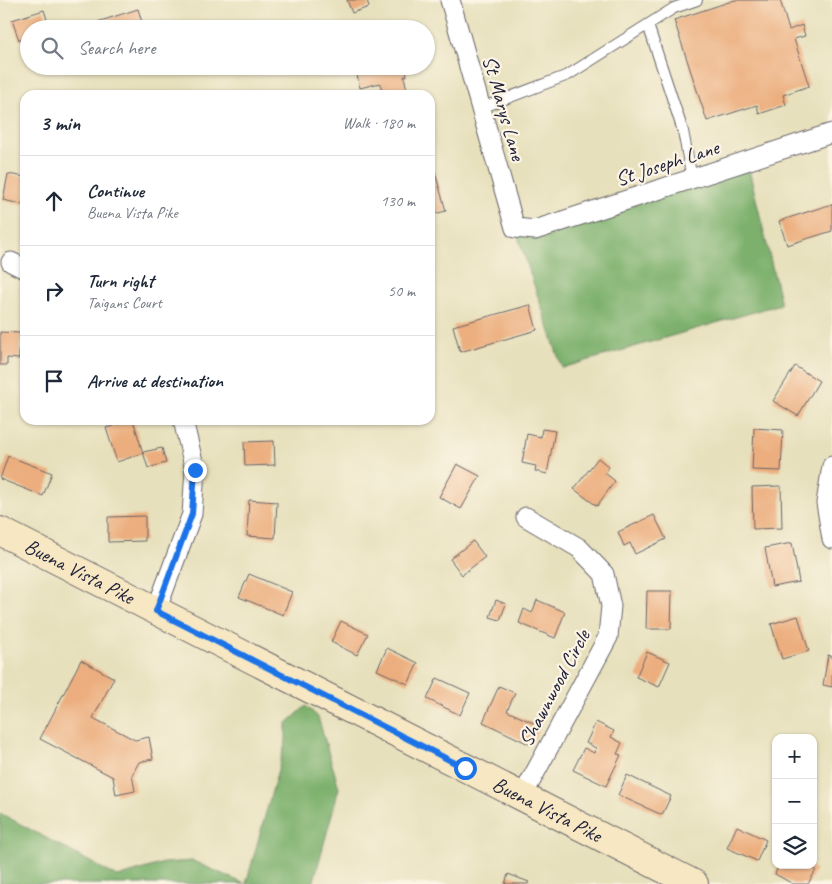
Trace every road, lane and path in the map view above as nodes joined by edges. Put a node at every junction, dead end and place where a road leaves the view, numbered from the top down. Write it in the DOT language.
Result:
graph roads {
  1 [pos="450,0"];
  2 [pos="697,0"];
  3 [pos="648,25"];
  4 [pos="481,108"];
  5 [pos="832,133"];
  6 [pos="692,179"];
  7 [pos="515,228"];
  8 [pos="184,425"];
  9 [pos="832,466"];
  10 [pos="526,517"];
  11 [pos="0,531"];
  12 [pos="832,539"];
  13 [pos="156,611"];
  14 [pos="522,797"];
  15 [pos="694,884"];
  1 -- 4 [label="street, St Marys Lane"];
  2 -- 3 [label="lane"];
  3 -- 4 [label="lane"];
  3 -- 6 [label="lane"];
  4 -- 7 [label="street, St Marys Lane"];
  5 -- 6 [label="street, St Joseph Lane"];
  6 -- 7 [label="street, St Joseph Lane"];
  8 -- 13 [label="street"];
  9 -- 12 [label="street"];
  10 -- 14 [label="street, Shawnwood Circle"];
  11 -- 13 [label="main road, Buena Vista Pike"];
  13 -- 14 [label="main road, Buena Vista Pike"];
  14 -- 15 [label="main road, Buena Vista Pike"];
}
